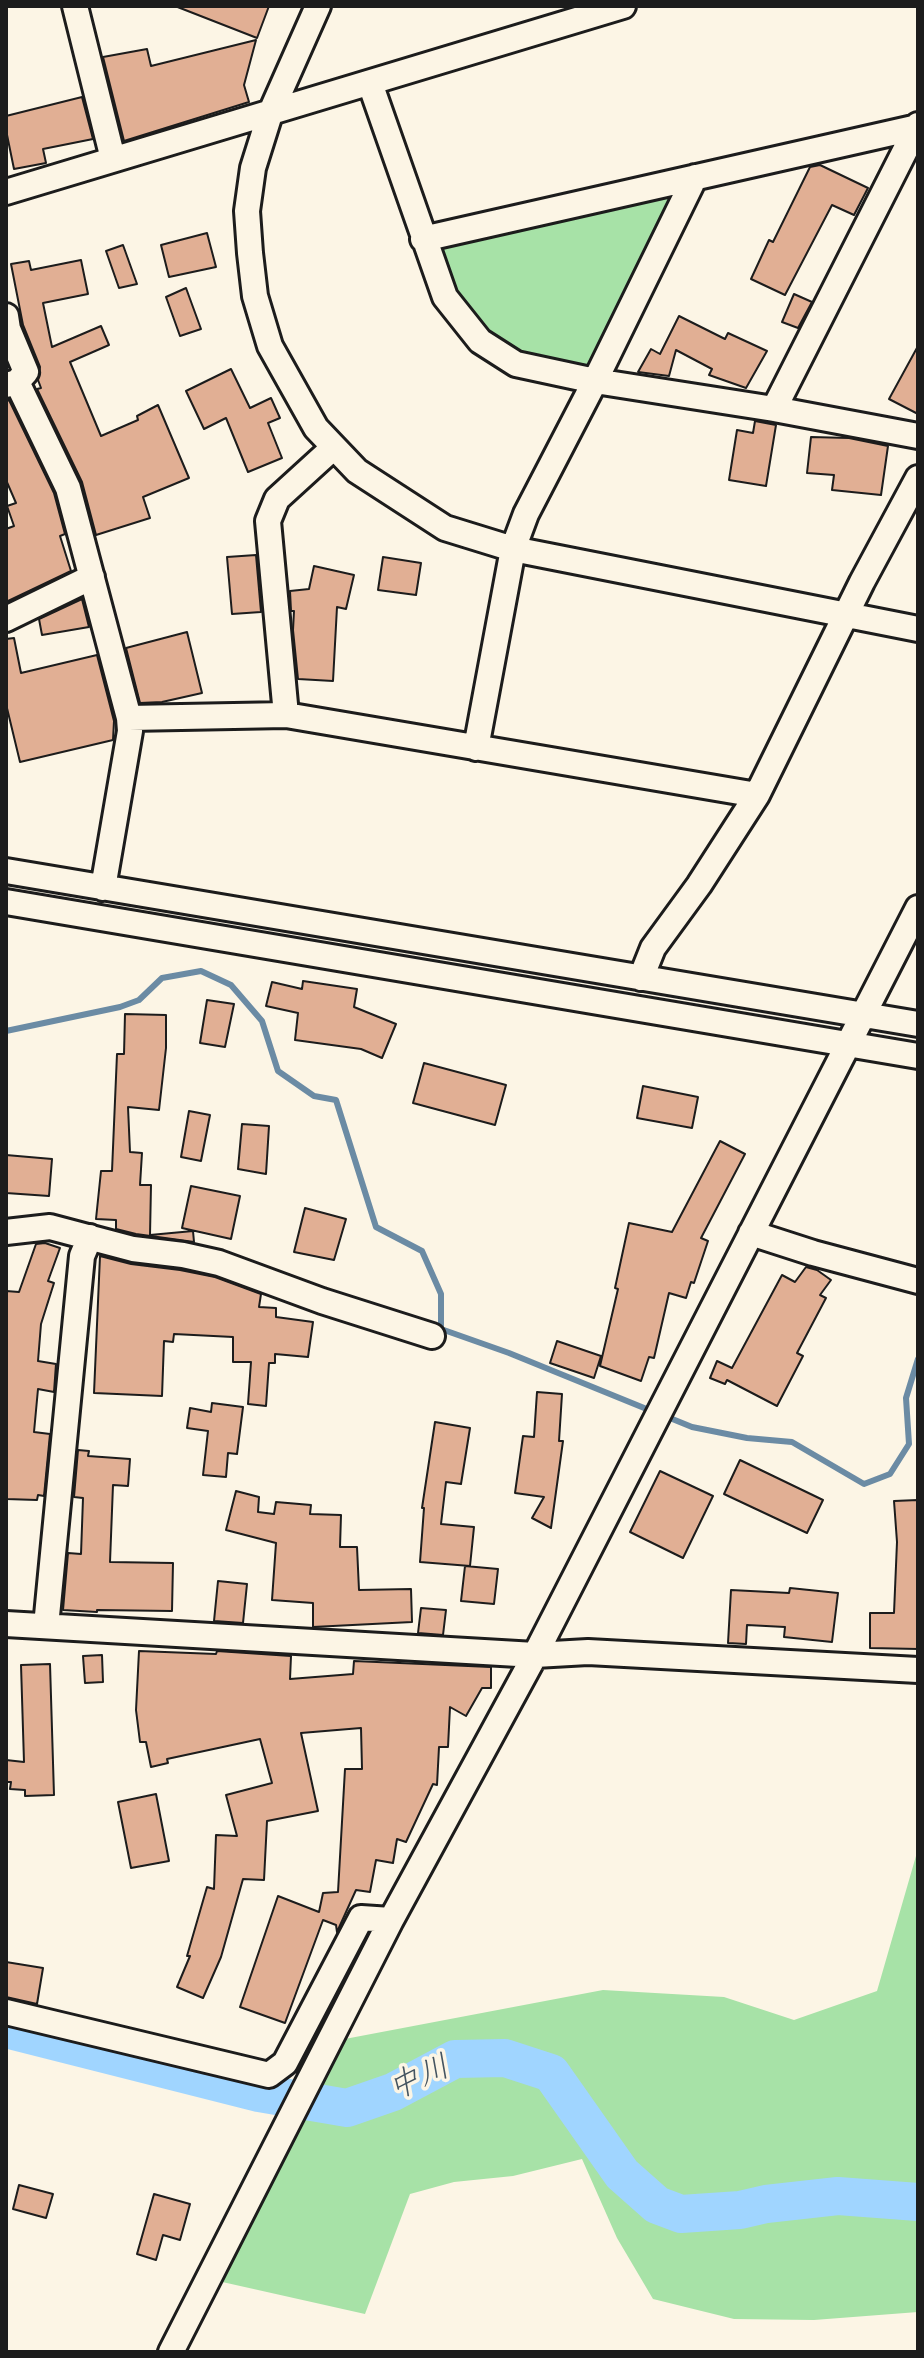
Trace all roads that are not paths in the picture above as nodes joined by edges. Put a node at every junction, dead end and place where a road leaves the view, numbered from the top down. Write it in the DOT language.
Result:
graph roads {
  1 [pos="75,6"];
  2 [pos="318,6"];
  3 [pos="623,6"];
  4 [pos="370,83"];
  5 [pos="270,114"];
  6 [pos="918,126"];
  7 [pos="113,159"];
  8 [pos="695,177"];
  9 [pos="6,192"];
  10 [pos="423,239"];
  11 [pos="6,316"];
  12 [pos="595,381"];
  13 [pos="12,384"];
  14 [pos="774,409"];
  15 [pos="918,436"];
  16 [pos="334,447"];
  17 [pos="918,478"];
  18 [pos="513,549"];
  19 [pos="92,577"];
  20 [pos="849,614"];
  21 [pos="6,619"];
  22 [pos="918,629"];
  23 [pos="286,715"];
  24 [pos="129,718"];
  25 [pos="476,748"];
  26 [pos="757,795"];
  27 [pos="6,871"];
  28 [pos="103,888"];
  29 [pos="6,902"];
  30 [pos="918,908"];
  31 [pos="641,978"];
  32 [pos="864,1015"];
  33 [pos="918,1024"];
  34 [pos="849,1045"];
  35 [pos="918,1056"];
  36 [pos="6,1232"];
  37 [pos="751,1233"];
  38 [pos="90,1237"];
  39 [pos="918,1281"];
  40 [pos="432,1336"];
  41 [pos="6,1624"];
  42 [pos="46,1626"];
  43 [pos="535,1655"];
  44 [pos="918,1670"];
  45 [pos="391,1920"];
  46 [pos="6,2012"];
  47 [pos="171,2352"];
  1 -- 7 [label="street"];
  2 -- 5 [label="street"];
  3 -- 4 [label="street"];
  4 -- 5 [label="street"];
  4 -- 10 [label="street"];
  5 -- 7 [label="street"];
  5 -- 16 [label="street"];
  6 -- 8 [label="street"];
  6 -- 14 [label="street"];
  7 -- 9 [label="street"];
  8 -- 10 [label="street"];
  8 -- 12 [label="street"];
  10 -- 12 [label="street"];
  11 -- 13 [label="street"];
  12 -- 14 [label="street"];
  12 -- 18 [label="street"];
  13 -- 19 [label="street"];
  14 -- 15 [label="street"];
  16 -- 18 [label="street"];
  16 -- 23 [label="street"];
  17 -- 20 [label="street"];
  18 -- 20 [label="street"];
  18 -- 25 [label="street"];
  19 -- 21 [label="street"];
  19 -- 24 [label="street"];
  20 -- 22 [label="street"];
  20 -- 26 [label="street"];
  23 -- 24 [label="street"];
  23 -- 25 [label="street"];
  24 -- 28 [label="street"];
  25 -- 26 [label="street"];
  26 -- 31 [label="street"];
  27 -- 28 [label="street"];
  28 -- 31 [label="street"];
  29 -- 34 [label="street"];
  30 -- 32 [label="street"];
  31 -- 32 [label="street"];
  32 -- 33 [label="street"];
  32 -- 34 [label="street"];
  34 -- 35 [label="street"];
  34 -- 37 [label="street"];
  36 -- 38 [label="street"];
  37 -- 39 [label="street"];
  37 -- 43 [label="street"];
  38 -- 40 [label="street"];
  38 -- 42 [label="street"];
  41 -- 42 [label="street"];
  42 -- 43 [label="street"];
  43 -- 44 [label="street"];
  43 -- 45 [label="street"];
  45 -- 46 [label="street"];
  45 -- 47 [label="street"];
}
